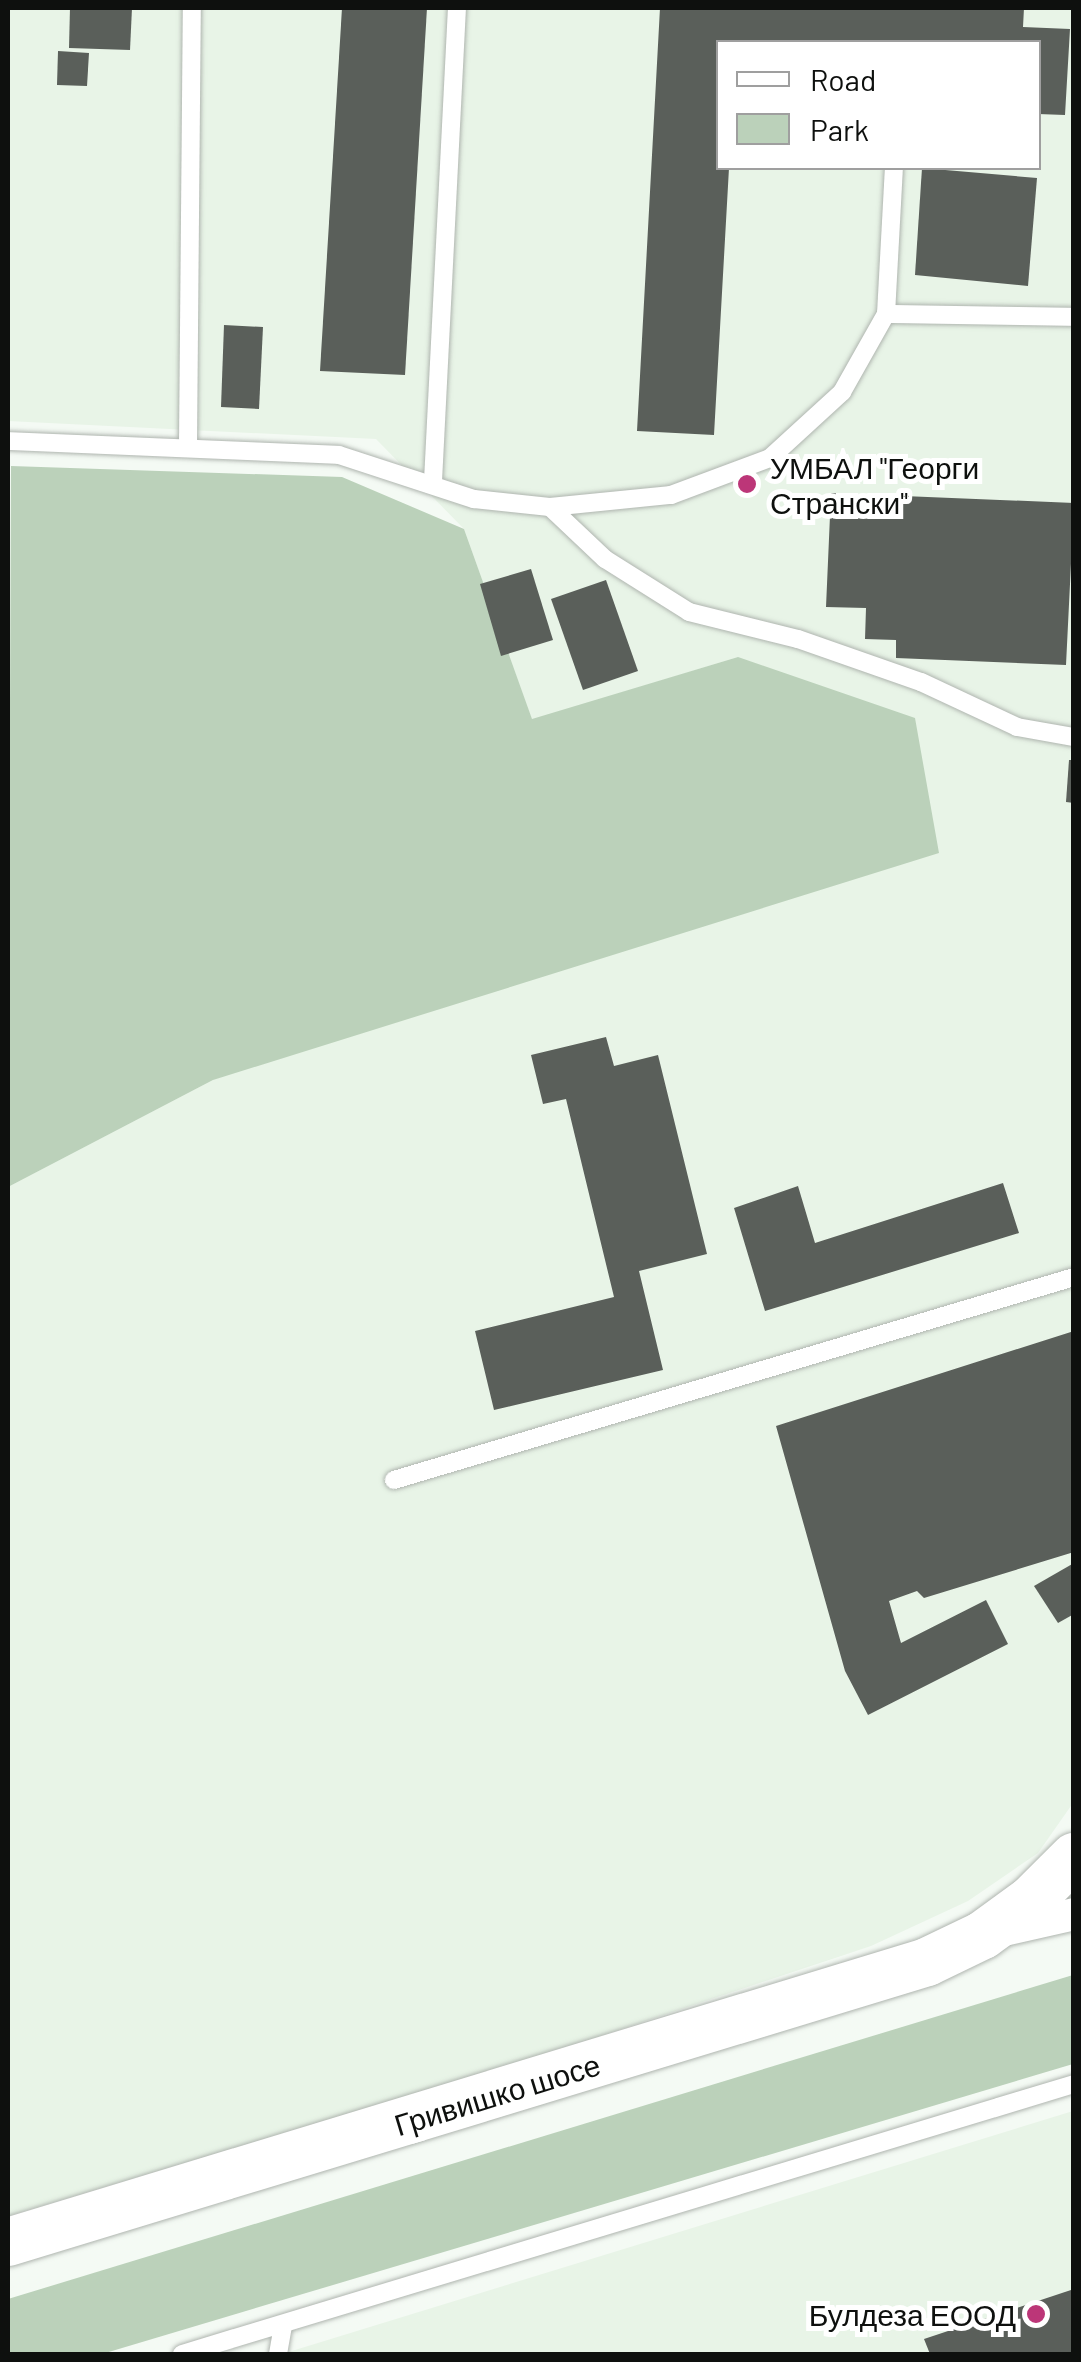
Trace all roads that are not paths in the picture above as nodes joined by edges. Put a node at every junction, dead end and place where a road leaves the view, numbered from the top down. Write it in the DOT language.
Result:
graph roads {
  1 [pos="192,8"];
  2 [pos="457,8"];
  3 [pos="894,170"];
  4 [pos="886,314"];
  5 [pos="1074,317"];
  6 [pos="8,441"];
  7 [pos="188,445"];
  8 [pos="433,481"];
  9 [pos="550,507"];
  10 [pos="1074,737"];
  11 [pos="1074,1277"];
  12 [pos="394,1480"];
  13 [pos="1074,1857"];
  14 [pos="1074,1914"];
  15 [pos="982,1935"];
  16 [pos="1074,2084"];
  17 [pos="8,2242"];
  18 [pos="283,2325"];
  19 [pos="182,2354"];
  20 [pos="278,2354"];
  1 -- 7 [label="lane"];
  2 -- 8 [label="lane"];
  3 -- 4 [label="lane"];
  4 -- 5 [label="lane"];
  4 -- 9 [label="lane"];
  6 -- 7 [label="lane"];
  7 -- 8 [label="lane"];
  8 -- 9 [label="lane"];
  9 -- 10 [label="lane"];
  11 -- 12 [label="lane"];
  13 -- 15 [label="street, Гривишко шосе"];
  14 -- 15 [label="street"];
  15 -- 17 [label="street, Гривишко шосе"];
  16 -- 18 [label="lane"];
  18 -- 19 [label="lane"];
  18 -- 20 [label="lane"];
}
